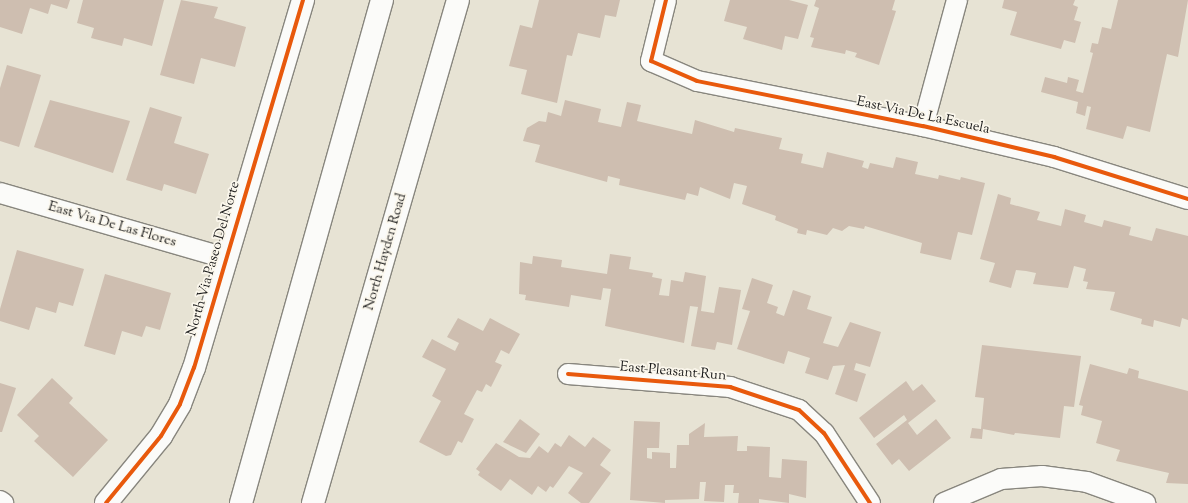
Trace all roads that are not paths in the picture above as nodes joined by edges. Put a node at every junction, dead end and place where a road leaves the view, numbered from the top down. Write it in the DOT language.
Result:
graph roads {
  1 [pos="303,0"];
  2 [pos="382,0"];
  3 [pos="458,0"];
  4 [pos="666,0"];
  5 [pos="957,0"];
  6 [pos="923,126"];
  7 [pos="0,193"];
  8 [pos="1187,195"];
  9 [pos="225,258"];
  10 [pos="568,374"];
  11 [pos="0,501"];
  12 [pos="3,503"];
  13 [pos="106,503"];
  14 [pos="241,503"];
  15 [pos="313,503"];
  16 [pos="870,503"];
  17 [pos="944,503"];
  18 [pos="1145,503"];
  1 -- 9 [label="main road, North Via Paseo Del Norte"];
  2 -- 14 [label="main road"];
  3 -- 15 [label="main road, North Hayden Road"];
  4 -- 6 [label="street, East Via De La Escuela"];
  5 -- 6 [label="street"];
  6 -- 8 [label="street, East Via De La Escuela"];
  7 -- 9 [label="street, East Via De Las Flores"];
  9 -- 13 [label="main road, North Via Paseo Del Norte"];
  10 -- 16 [label="street, East Pleasant Run"];
  11 -- 12 [label="street"];
  17 -- 18 [label="street"];
}
